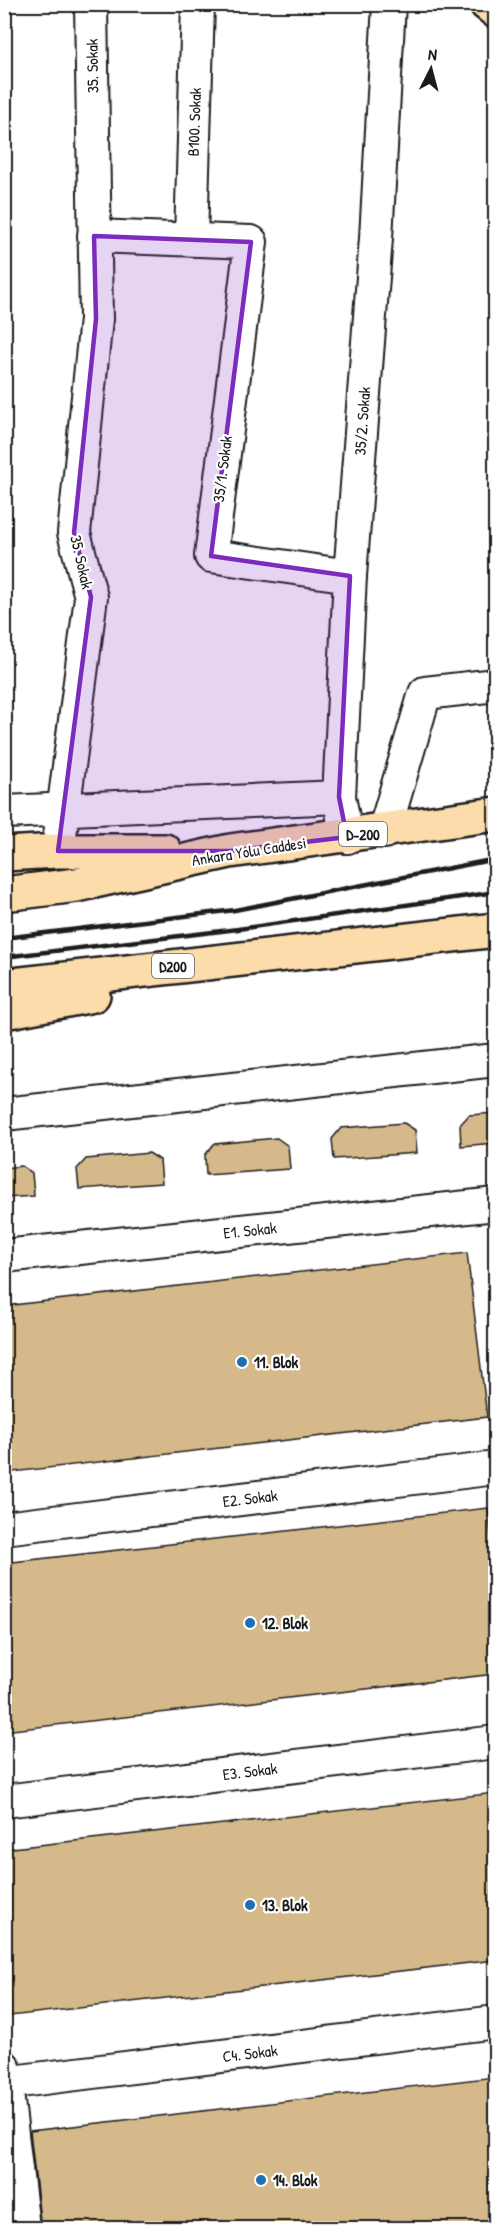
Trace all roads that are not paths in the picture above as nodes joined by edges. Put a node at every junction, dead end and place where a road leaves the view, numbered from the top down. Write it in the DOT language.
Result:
graph roads {
  1 [pos="91,4"];
  2 [pos="198,4"];
  3 [pos="389,4"];
  4 [pos="487,4"];
  5 [pos="495,11"];
  6 [pos="94,236"];
  7 [pos="191,239"];
  8 [pos="350,576"];
  9 [pos="495,685"];
  10 [pos="339,797"];
  11 [pos="65,810"];
  12 [pos="4,812"];
  13 [pos="495,814"];
  14 [pos="384,832"];
  15 [pos="346,837"];
  16 [pos="58,851"];
  17 [pos="230,851"];
  18 [pos="4,854"];
  19 [pos="4,894"];
  20 [pos="495,930"];
  21 [pos="342,947"];
  22 [pos="4,986"];
  23 [pos="4,1012"];
  24 [pos="495,1060"];
  25 [pos="4,1114"];
  26 [pos="495,1210"];
  27 [pos="4,1256"];
  28 [pos="495,1468"];
  29 [pos="4,1528"];
  30 [pos="495,1742"];
  31 [pos="4,1801"];
  32 [pos="495,2022"];
  33 [pos="5,2078"];
  34 [pos="23,2229"];
  1 -- 6 [label="street, 35. Sokak"];
  2 -- 7 [label="street, B100. Sokak"];
  3 -- 8 [label="street, 35/2. Sokak"];
  4 -- 5 [label="main road"];
  6 -- 7 [label="street"];
  6 -- 11 [label="street, 35. Sokak"];
  7 -- 8 [label="street, 35/1. Sokak"];
  8 -- 10 [label="street, 35/2. Sokak"];
  9 -- 14 [label="street"];
  10 -- 11 [label="street"];
  10 -- 15 [label="street, 35/2. Sokak"];
  11 -- 12 [label="street"];
  11 -- 16 [label="street, 35. Sokak"];
  13 -- 14 [label="main road, Ankara Yolu Caddesi / D-200"];
  14 -- 15 [label="main road, Ankara Yolu Caddesi / D-200"];
  15 -- 17 [label="main road, Ankara Yolu Caddesi / D-200"];
  16 -- 17 [label="main road"];
  16 -- 18 [label="main road"];
  17 -- 19 [label="main road, Ankara Yolu Caddesi"];
  20 -- 21 [label="main road"];
  21 -- 22 [label="main road, D200"];
  21 -- 23 [label="main road"];
  24 -- 25 [label="street"];
  26 -- 27 [label="street, E1. Sokak"];
  28 -- 29 [label="street, E2. Sokak"];
  30 -- 31 [label="street, E3. Sokak"];
  32 -- 33 [label="street, C4. Sokak"];
  33 -- 34 [label="street"];
}
